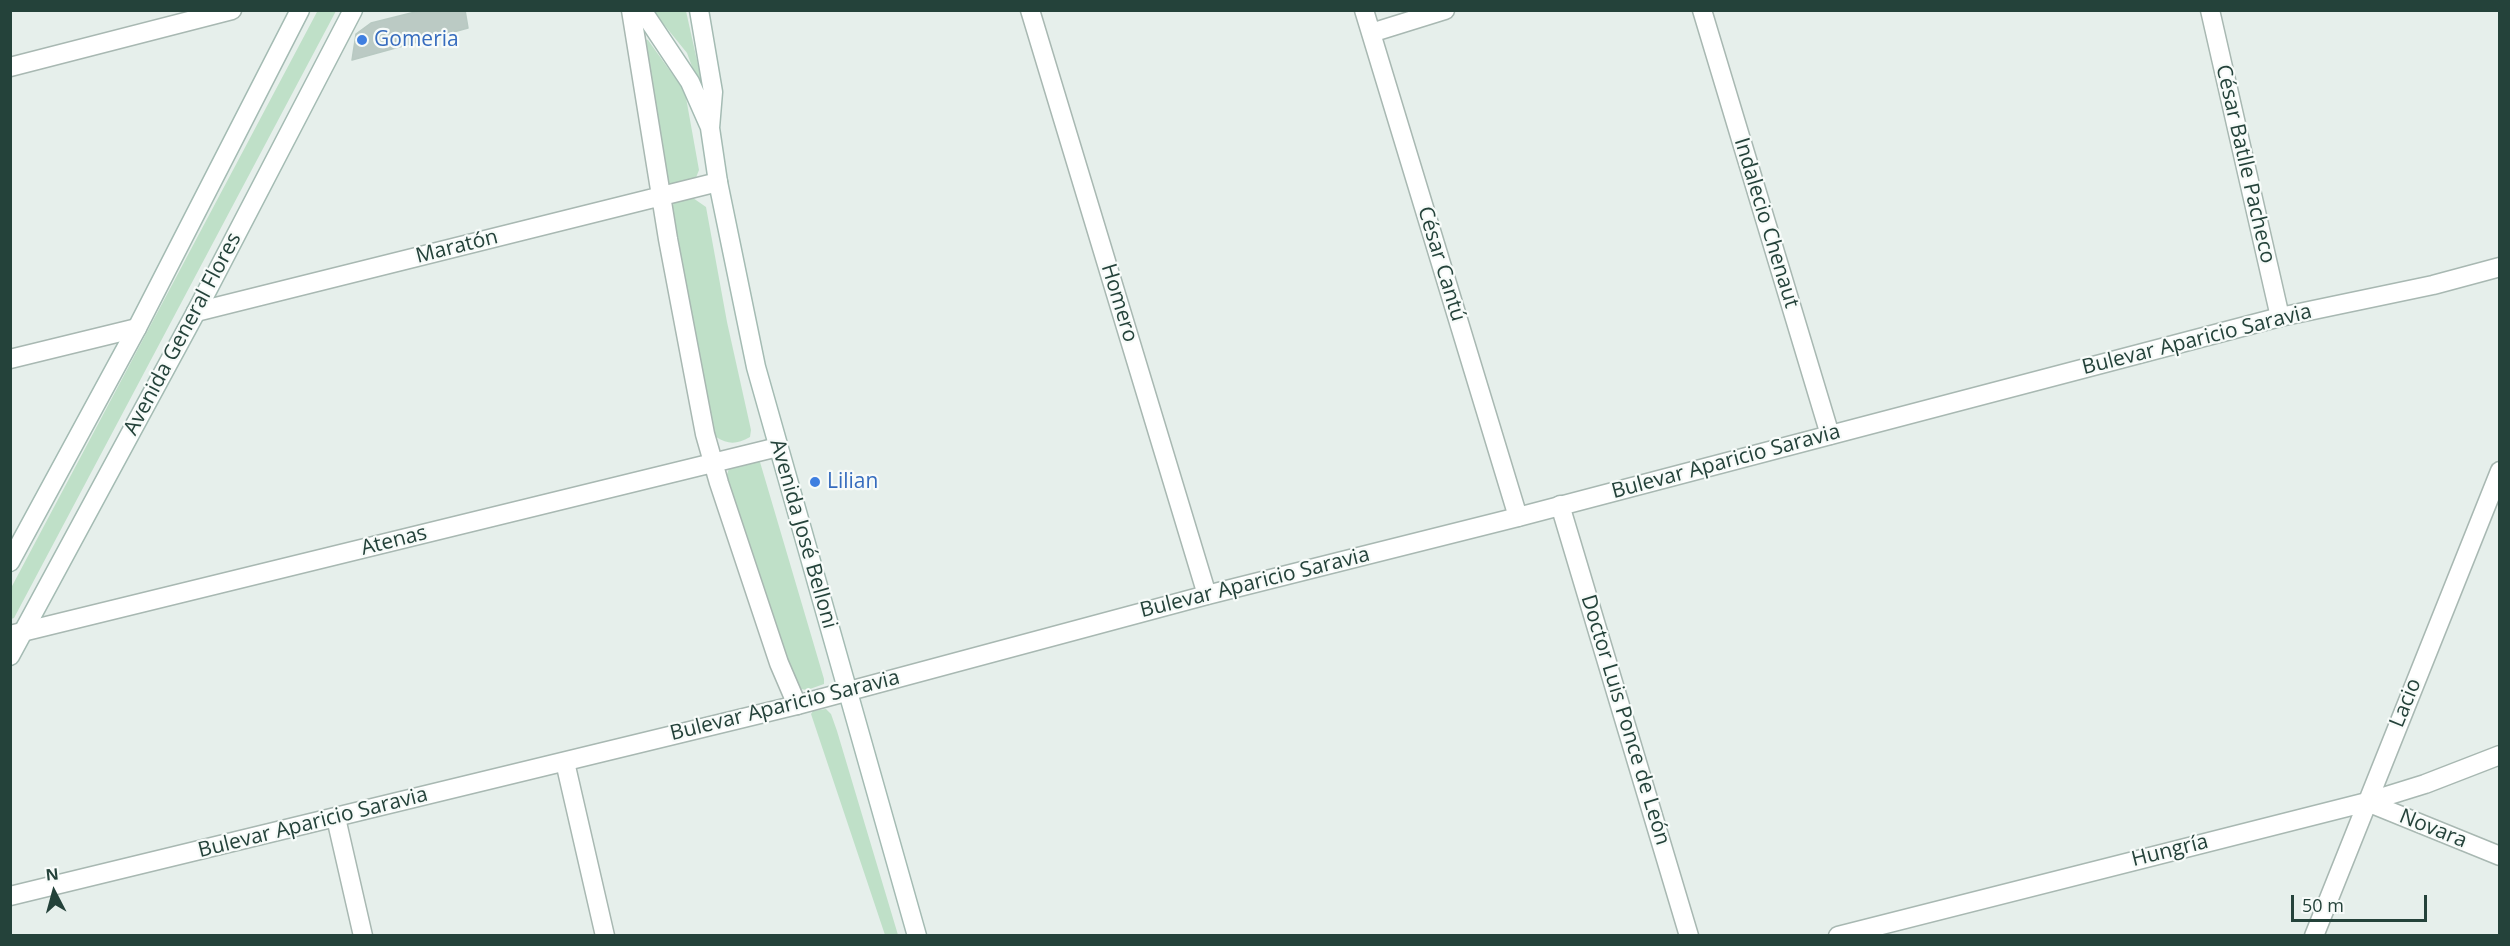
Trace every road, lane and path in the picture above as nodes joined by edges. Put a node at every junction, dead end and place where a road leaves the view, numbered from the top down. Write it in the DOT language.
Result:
graph roads {
  1 [pos="232,10"];
  2 [pos="300,10"];
  3 [pos="353,10"];
  4 [pos="632,10"];
  5 [pos="642,10"];
  6 [pos="699,10"];
  7 [pos="1030,10"];
  8 [pos="1364,10"];
  9 [pos="1445,10"];
  10 [pos="1702,10"];
  11 [pos="2210,10"];
  12 [pos="1371,33"];
  13 [pos="10,67"];
  14 [pos="710,128"];
  15 [pos="718,182"];
  16 [pos="662,196"];
  17 [pos="2499,267"];
  18 [pos="196,312"];
  19 [pos="2280,317"];
  20 [pos="137,328"];
  21 [pos="10,359"];
  22 [pos="1830,435"];
  23 [pos="778,447"];
  24 [pos="713,463"];
  25 [pos="2499,471"];
  26 [pos="1560,505"];
  27 [pos="1518,517"];
  28 [pos="10,562"];
  29 [pos="1207,595"];
  30 [pos="17,633"];
  31 [pos="10,656"];
  32 [pos="847,692"];
  33 [pos="797,705"];
  34 [pos="2499,755"];
  35 [pos="565,762"];
  36 [pos="2367,802"];
  37 [pos="336,818"];
  38 [pos="2499,856"];
  39 [pos="10,896"];
  40 [pos="363,936"];
  41 [pos="605,936"];
  42 [pos="916,936"];
  43 [pos="1689,936"];
  44 [pos="1838,936"];
  45 [pos="2314,936"];
  1 -- 13 [label="street"];
  2 -- 20 [label="street, Avenida General Flores"];
  3 -- 18 [label="street, Avenida General Flores"];
  4 -- 16 [label="street"];
  5 -- 14 [label="street, Avenida José Belloni"];
  6 -- 14 [label="street, Avenida José Belloni"];
  7 -- 29 [label="street, Homero"];
  8 -- 12 [label="street, César Cantú"];
  9 -- 12 [label="street"];
  10 -- 22 [label="street, Indalecio Chenaut"];
  11 -- 19 [label="street, César Batlle Pacheco"];
  12 -- 27 [label="street, César Cantú"];
  14 -- 15 [label="street, Avenida José Belloni"];
  15 -- 16 [label="street, Maratón"];
  15 -- 23 [label="street, Avenida José Belloni"];
  16 -- 18 [label="street, Maratón"];
  16 -- 24 [label="street"];
  17 -- 19 [label="street, Bulevar Aparicio Saravia"];
  18 -- 30 [label="street, Avenida General Flores"];
  19 -- 22 [label="street, Bulevar Aparicio Saravia"];
  20 -- 21 [label="street"];
  20 -- 28 [label="street, Avenida General Flores"];
  22 -- 26 [label="street, Bulevar Aparicio Saravia"];
  23 -- 24 [label="street, Atenas"];
  23 -- 32 [label="street, Avenida José Belloni"];
  24 -- 30 [label="street, Atenas"];
  24 -- 33 [label="street"];
  25 -- 36 [label="street, Lacio"];
  26 -- 27 [label="street, Bulevar Aparicio Saravia"];
  26 -- 43 [label="street, Doctor Luis Ponce de León"];
  27 -- 29 [label="street, Bulevar Aparicio Saravia"];
  29 -- 32 [label="street, Bulevar Aparicio Saravia"];
  30 -- 31 [label="street, Avenida General Flores"];
  32 -- 33 [label="street, Bulevar Aparicio Saravia"];
  32 -- 42 [label="street, Avenida José Belloni"];
  33 -- 35 [label="street, Bulevar Aparicio Saravia"];
  34 -- 36 [label="street, Hungría"];
  35 -- 37 [label="street, Bulevar Aparicio Saravia"];
  35 -- 41 [label="street"];
  36 -- 38 [label="street, Novara"];
  36 -- 44 [label="street, Hungría"];
  36 -- 45 [label="street, Lacio"];
  37 -- 39 [label="street, Bulevar Aparicio Saravia"];
  37 -- 40 [label="street"];
}
